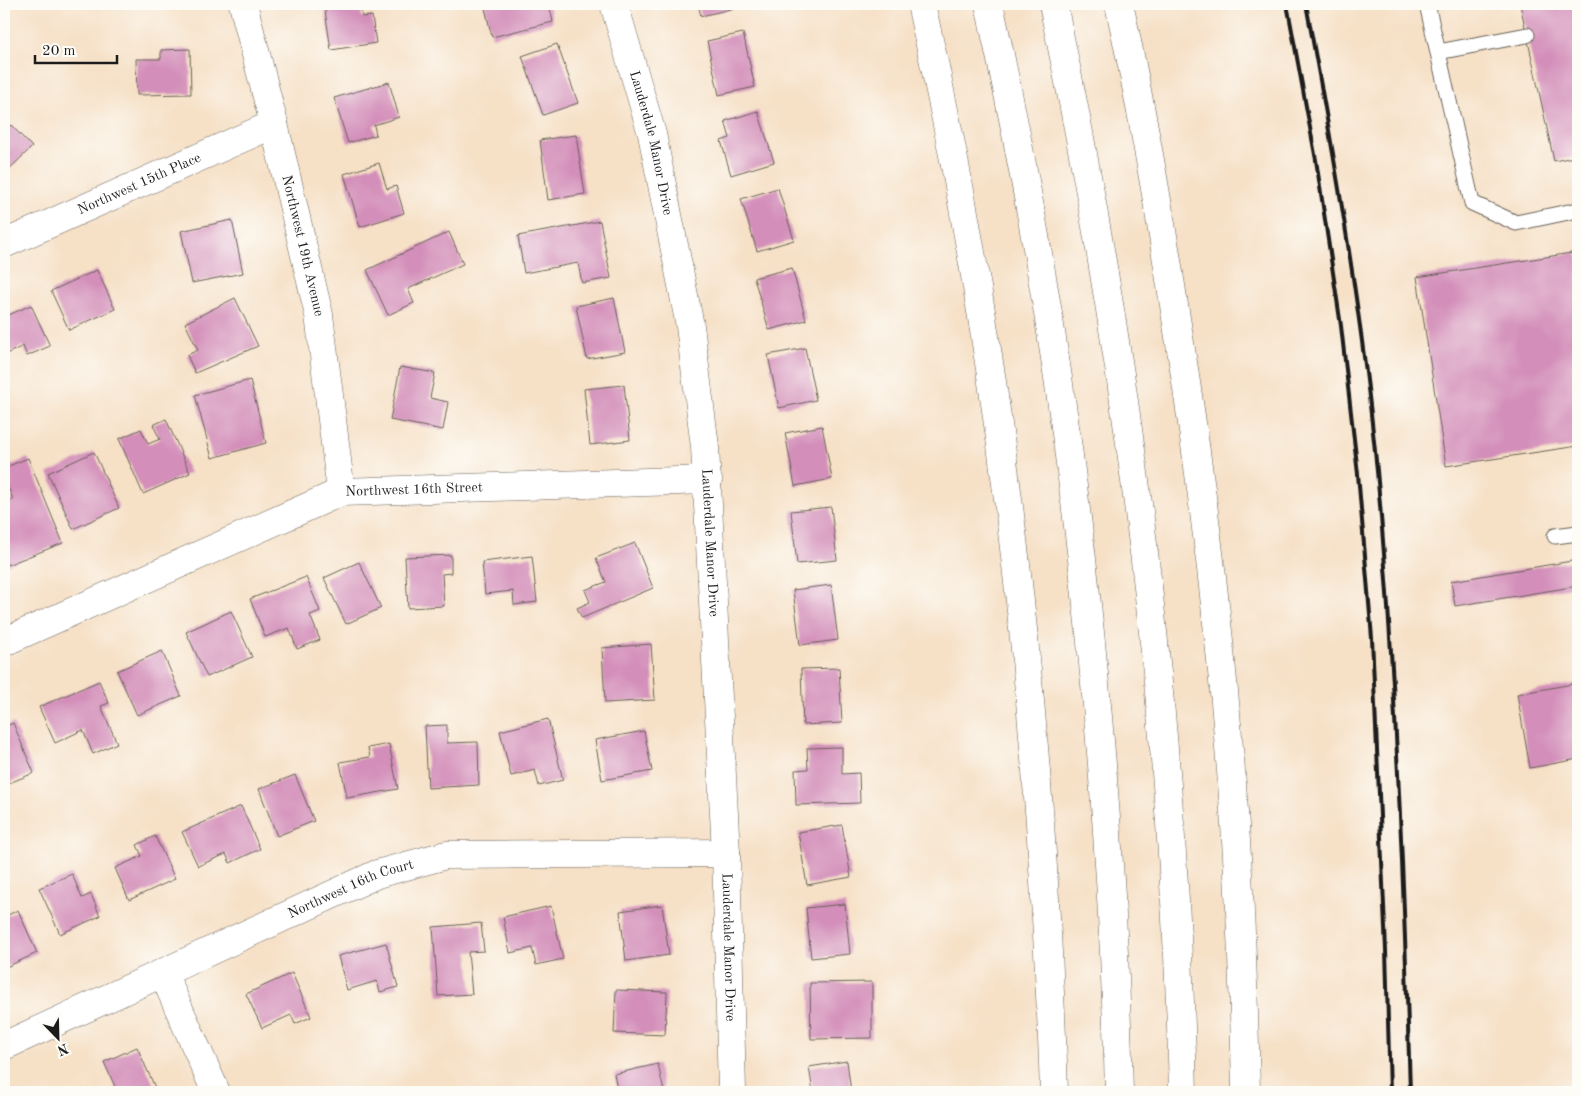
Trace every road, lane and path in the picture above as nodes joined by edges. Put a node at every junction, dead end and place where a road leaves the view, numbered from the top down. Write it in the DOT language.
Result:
graph roads {
  1 [pos="243,4"];
  2 [pos="614,4"];
  3 [pos="921,4"];
  4 [pos="989,4"];
  5 [pos="1053,4"];
  6 [pos="1105,4"];
  7 [pos="1119,4"];
  8 [pos="1427,4"];
  9 [pos="1527,35"];
  10 [pos="1438,52"];
  11 [pos="1136,82"];
  12 [pos="274,124"];
  13 [pos="1578,210"];
  14 [pos="4,244"];
  15 [pos="708,480"];
  16 [pos="341,492"];
  17 [pos="1578,533"];
  18 [pos="1555,536"];
  19 [pos="4,642"];
  20 [pos="726,853"];
  21 [pos="163,973"];
  22 [pos="4,1046"];
  23 [pos="216,1092"];
  24 [pos="732,1092"];
  25 [pos="1054,1092"];
  26 [pos="1119,1092"];
  27 [pos="1182,1092"];
  28 [pos="1246,1092"];
  1 -- 12 [label="main road, Northwest 19th Avenue"];
  2 -- 15 [label="main road, Lauderdale Manor Drive"];
  3 -- 25 [label="main road"];
  4 -- 26 [label="main road"];
  5 -- 27 [label="main road"];
  6 -- 11 [label="main road"];
  7 -- 11 [label="main road"];
  8 -- 10 [label="lane"];
  9 -- 10 [label="lane"];
  10 -- 13 [label="lane"];
  11 -- 28 [label="main road"];
  12 -- 14 [label="main road, Northwest 15th Place"];
  12 -- 16 [label="main road, Northwest 19th Avenue"];
  15 -- 16 [label="main road, Northwest 16th Street"];
  15 -- 20 [label="main road, Lauderdale Manor Drive"];
  16 -- 19 [label="main road, Northwest 16th Street"];
  17 -- 18 [label="lane"];
  20 -- 21 [label="main road, Northwest 16th Court"];
  20 -- 24 [label="main road, Lauderdale Manor Drive"];
  21 -- 22 [label="main road, Northwest 16th Court"];
  21 -- 23 [label="main road"];
}
